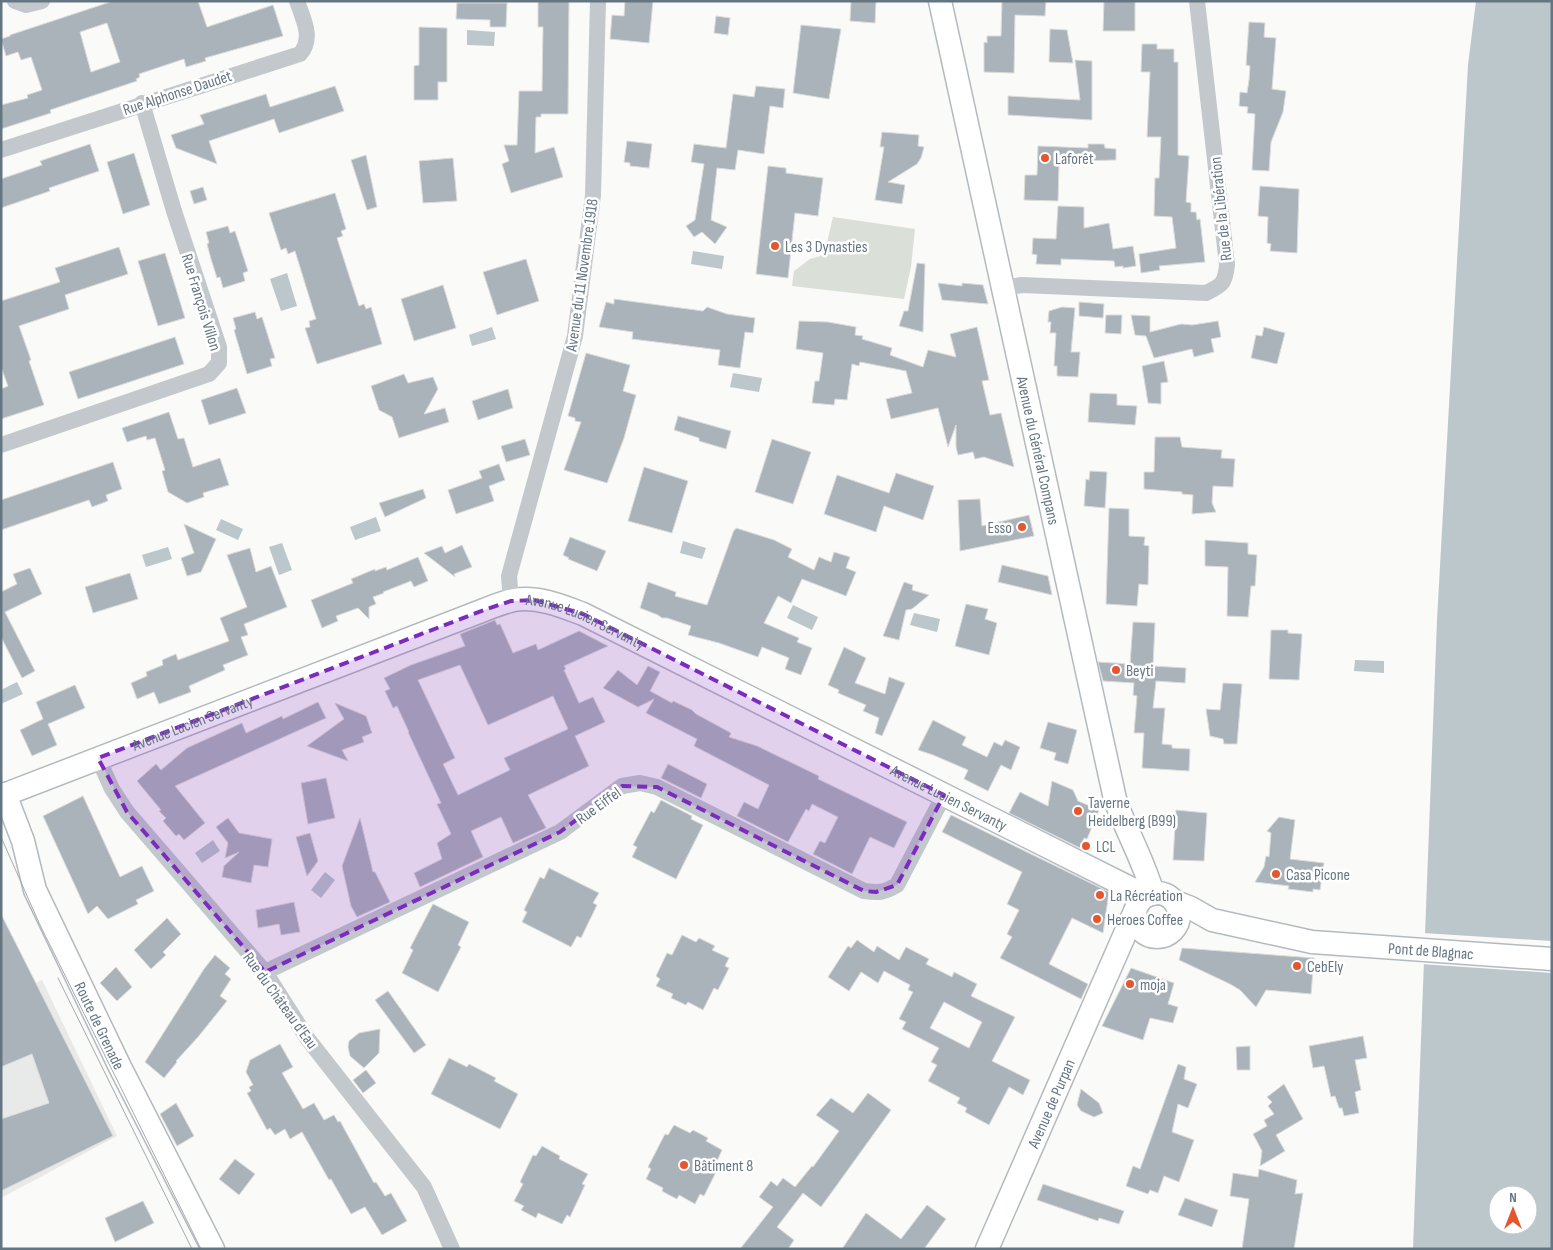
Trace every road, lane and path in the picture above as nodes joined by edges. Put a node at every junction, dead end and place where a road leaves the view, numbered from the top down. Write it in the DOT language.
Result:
graph roads {
  1 [pos="15,1"];
  2 [pos="42,1"];
  3 [pos="297,1"];
  4 [pos="598,1"];
  5 [pos="940,1"];
  6 [pos="1197,1"];
  7 [pos="142,103"];
  8 [pos="1,150"];
  9 [pos="1003,288"];
  10 [pos="1,445"];
  11 [pos="511,601"];
  12 [pos="98,758"];
  13 [pos="3,795"];
  14 [pos="944,796"];
  15 [pos="1145,900"];
  16 [pos="1176,902"];
  17 [pos="1212,920"];
  18 [pos="1162,935"];
  19 [pos="1552,959"];
  20 [pos="1114,960"];
  21 [pos="265,972"];
  22 [pos="213,1249"];
  23 [pos="452,1249"];
  24 [pos="987,1249"];
  1 -- 2 [label="street"];
  3 -- 7 [label="street, Rue Alphonse Daudet"];
  4 -- 11 [label="street, Avenue du 11 Novembre 1918"];
  5 -- 9 [label="main road, Avenue du Général Compans"];
  6 -- 9 [label="street, Rue de la Libération"];
  7 -- 8 [label="street, Rue Alphonse Daudet"];
  7 -- 10 [label="street, Rue François Villon"];
  9 -- 15 [label="main road, Avenue du Général Compans"];
  11 -- 12 [label="main road, Avenue Lucien Servanty"];
  11 -- 14 [label="main road, Avenue Lucien Servanty"];
  12 -- 13 [label="main road, Avenue Lucien Servanty"];
  12 -- 21 [label="street, Rue du Château d'Eau"];
  13 -- 22 [label="main road, Route de Grenade"];
  14 -- 15 [label="main road, Avenue Lucien Servanty"];
  14 -- 21 [label="street, Rue Eiffel"];
  15 -- 16 [label="main road, Avenue Lucien Servanty"];
  15 -- 18 [label="main road, Avenue du Général Compans"];
  15 -- 20 [label="main road, Avenue de Purpan"];
  16 -- 17 [label="main road, Avenue Lucien Servanty"];
  16 -- 18 [label="main road"];
  17 -- 18 [label="main road"];
  17 -- 19 [label="main road, Pont de Blagnac"];
  18 -- 20 [label="main road"];
  20 -- 24 [label="main road, Avenue de Purpan"];
  21 -- 23 [label="street, Rue du Château d'Eau"];
}
